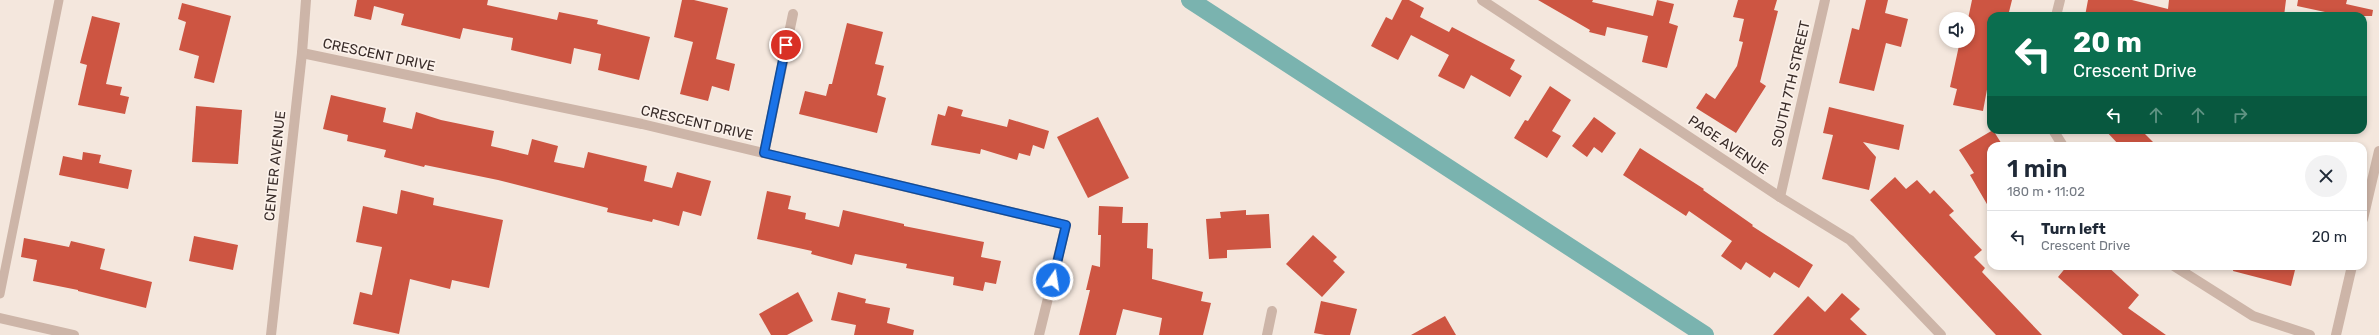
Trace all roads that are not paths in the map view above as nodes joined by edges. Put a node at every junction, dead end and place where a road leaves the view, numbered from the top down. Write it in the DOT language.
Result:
graph roads {
  1 [pos="59,0"];
  2 [pos="306,0"];
  3 [pos="1482,0"];
  4 [pos="1825,0"];
  5 [pos="2060,0"];
  6 [pos="1492,3"];
  7 [pos="2057,12"];
  8 [pos="793,14"];
  9 [pos="302,53"];
  10 [pos="2379,151"];
  11 [pos="764,153"];
  12 [pos="1780,197"];
  13 [pos="2367,202"];
  14 [pos="2180,270"];
  15 [pos="2351,270"];
  16 [pos="0,294"];
  17 [pos="1272,311"];
  18 [pos="0,318"];
  19 [pos="74,335"];
  20 [pos="270,335"];
  21 [pos="1039,335"];
  22 [pos="1267,335"];
  23 [pos="1941,335"];
  24 [pos="2310,335"];
  25 [pos="2336,335"];
  1 -- 16 [label="lane"];
  2 -- 9 [label="street, CENTER AVENUE"];
  3 -- 6 [label="street, PAGE AVENUE"];
  4 -- 12 [label="street, SOUTH 7TH STREET"];
  5 -- 7 [label="street"];
  6 -- 12 [label="street, PAGE AVENUE"];
  8 -- 11 [label="street"];
  9 -- 11 [label="street, CRESCENT DRIVE"];
  9 -- 20 [label="street, CENTER AVENUE"];
  10 -- 13 [label="street"];
  11 -- 21 [label="street, CRESCENT DRIVE"];
  12 -- 23 [label="street, PAGE AVENUE"];
  14 -- 24 [label="street"];
  15 -- 25 [label="street"];
  17 -- 22 [label="street"];
  18 -- 19 [label="street"];
}
